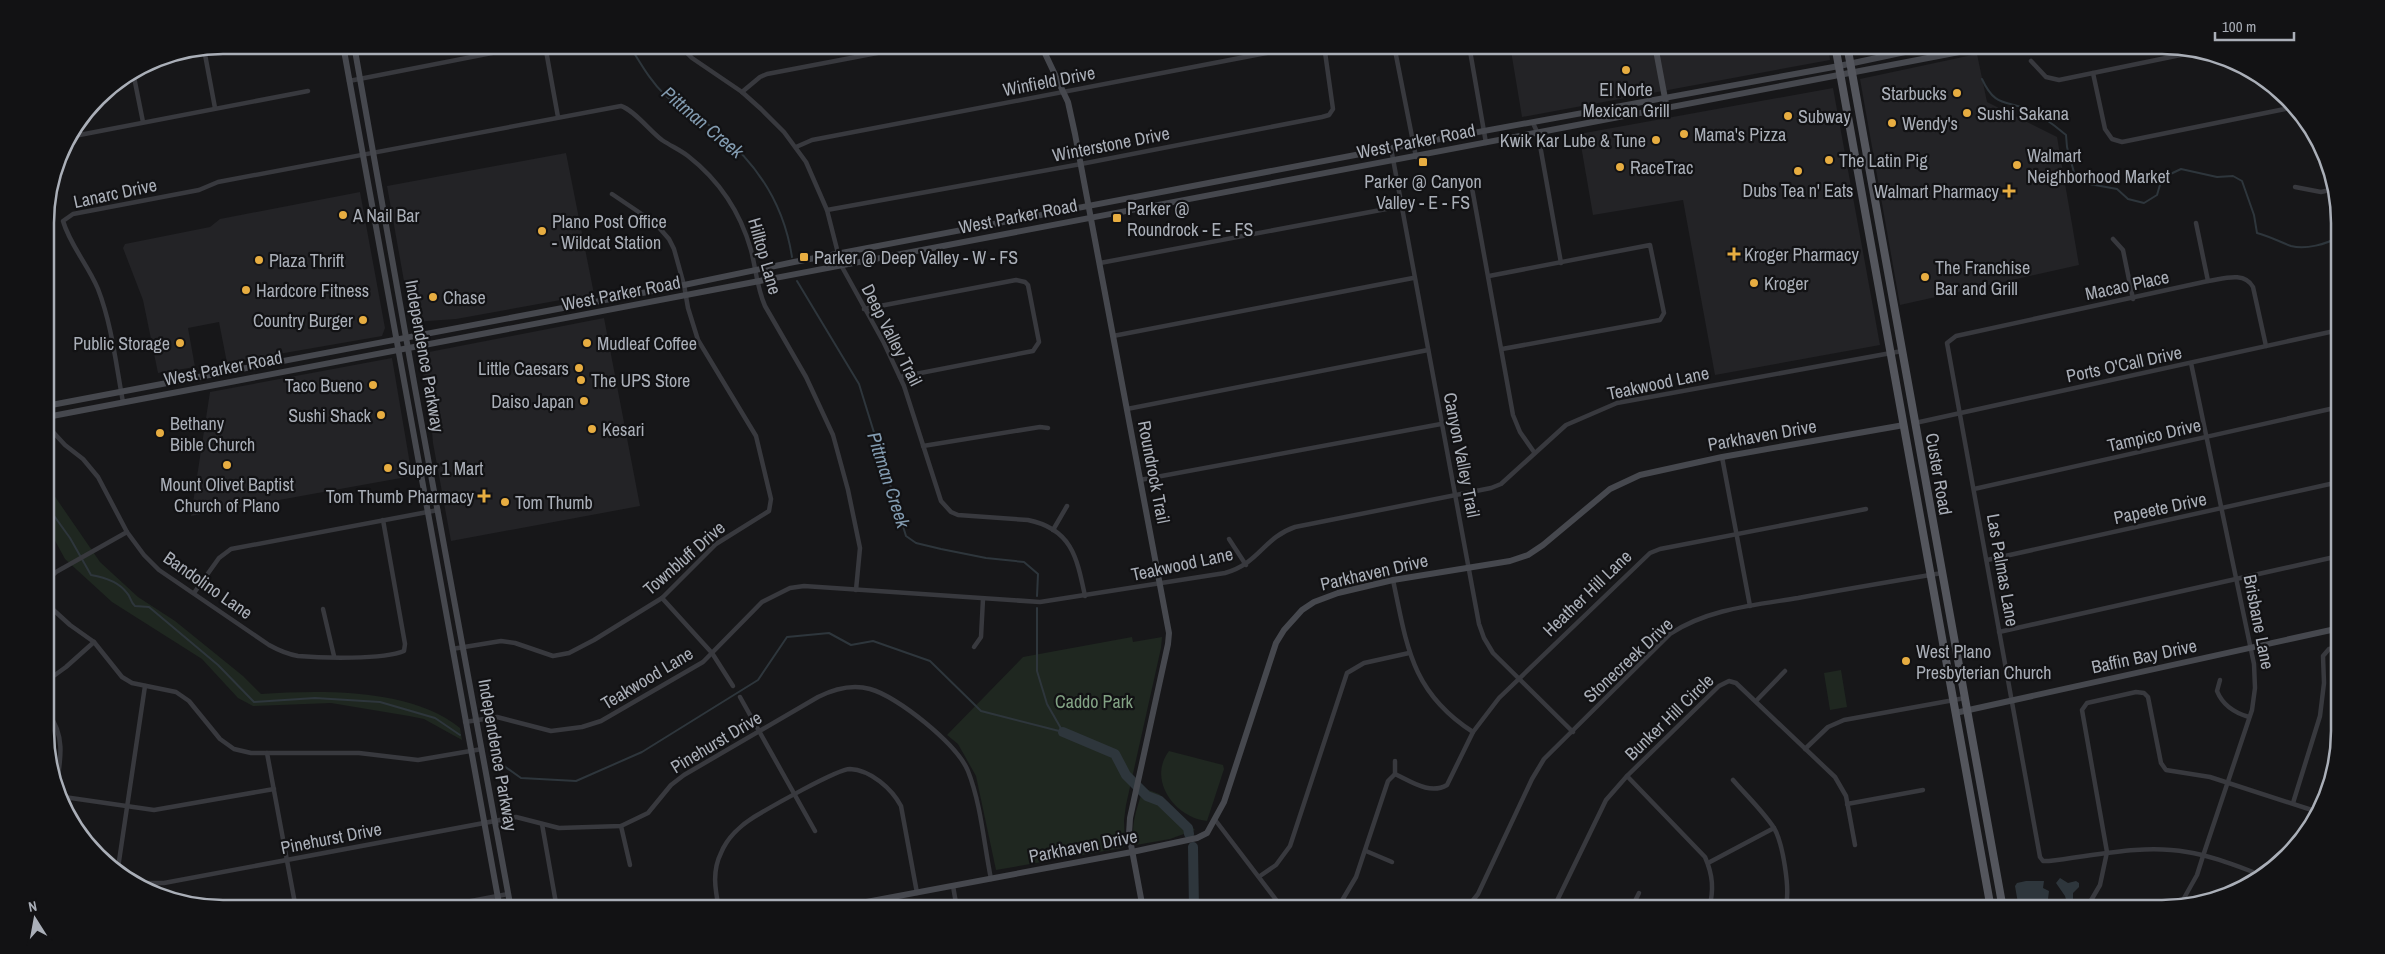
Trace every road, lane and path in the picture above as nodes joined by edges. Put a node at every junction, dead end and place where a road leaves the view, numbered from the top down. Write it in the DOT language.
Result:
graph roads {
  1 [pos="344,54"];
  2 [pos="356,54"];
  3 [pos="487,54"];
  4 [pos="547,54"];
  5 [pos="689,54"];
  6 [pos="872,54"];
  7 [pos="1045,54"];
  8 [pos="1262,54"];
  9 [pos="1325,54"];
  10 [pos="1396,54"];
  11 [pos="1471,54"];
  12 [pos="1657,54"];
  13 [pos="1837,54"];
  14 [pos="1848,54"];
  15 [pos="1896,54"];
  16 [pos="1929,54"];
  17 [pos="1950,54"];
  18 [pos="205,55"];
  19 [pos="2182,55"];
  20 [pos="1930,58"];
  21 [pos="2031,61"];
  22 [pos="1850,64"];
  23 [pos="1839,66"];
  24 [pos="2093,73"];
  25 [pos="1852,74"];
  26 [pos="1841,76"];
  27 [pos="135,78"];
  28 [pos="360,79"];
  29 [pos="349,81"];
  30 [pos="1756,81"];
  31 [pos="308,91"];
  32 [pos="742,92"];
  33 [pos="1758,92"];
  34 [pos="1064,93"];
  35 [pos="1666,98"];
  36 [pos="215,108"];
  37 [pos="2286,108"];
  38 [pos="1667,109"];
  39 [pos="1604,110"];
  40 [pos="558,117"];
  41 [pos="1606,121"];
  42 [pos="143,122"];
  43 [pos="1533,122"];
  44 [pos="1484,131"];
  45 [pos="1538,134"];
  46 [pos="78,135"];
  47 [pos="1486,143"];
  48 [pos="1413,144"];
  49 [pos="796,146"];
  50 [pos="1391,148"];
  51 [pos="373,151"];
  52 [pos="362,154"];
  53 [pos="1416,157"];
  54 [pos="1393,160"];
  55 [pos="1081,164"];
  56 [pos="2295,187"];
  57 [pos="1472,188"];
  58 [pos="2328,190"];
  59 [pos="612,194"];
  60 [pos="1089,206"];
  61 [pos="1402,206"];
  62 [pos="827,210"];
  63 [pos="1091,217"];
  64 [pos="2196,223"];
  65 [pos="2113,239"];
  66 [pos="391,248"];
  67 [pos="379,251"];
  68 [pos="839,254"];
  69 [pos="1100,263"];
  70 [pos="1561,263"];
  71 [pos="841,265"];
  72 [pos="756,270"];
  73 [pos="1489,276"];
  74 [pos="1413,278"];
  75 [pos="1889,278"];
  76 [pos="1878,280"];
  77 [pos="2208,281"];
  78 [pos="757,282"];
  79 [pos="684,285"];
  80 [pos="686,295"];
  81 [pos="621,296"];
  82 [pos="2133,298"];
  83 [pos="561,307"];
  84 [pos="623,307"];
  85 [pos="864,309"];
  86 [pos="563,319"];
  87 [pos="494,320"];
  88 [pos="496,332"];
  89 [pos="2331,332"];
  90 [pos="1113,336"];
  91 [pos="406,337"];
  92 [pos="395,339"];
  93 [pos="1947,343"];
  94 [pos="2266,346"];
  95 [pos="408,349"];
  96 [pos="1502,349"];
  97 [pos="1428,350"];
  98 [pos="397,351"];
  99 [pos="1902,351"];
  100 [pos="1891,353"];
  101 [pos="308,356"];
  102 [pos="2191,363"];
  103 [pos="310,367"];
  104 [pos="235,370"];
  105 [pos="900,377"];
  106 [pos="237,381"];
  107 [pos="121,391"];
  108 [pos="123,402"];
  109 [pos="54,404"];
  110 [pos="1127,409"];
  111 [pos="2331,409"];
  112 [pos="1960,414"];
  113 [pos="54,416"];
  114 [pos="1915,423"];
  115 [pos="1441,424"];
  116 [pos="1904,425"];
  117 [pos="1048,428"];
  118 [pos="423,433"];
  119 [pos="54,434"];
  120 [pos="412,435"];
  121 [pos="2207,437"];
  122 [pos="922,446"];
  123 [pos="1534,452"];
  124 [pos="1722,457"];
  125 [pos="1140,480"];
  126 [pos="2331,484"];
  127 [pos="1974,489"];
  128 [pos="1456,495"];
  129 [pos="1067,506"];
  130 [pos="2221,508"];
  131 [pos="1866,509"];
  132 [pos="438,510"];
  133 [pos="427,512"];
  134 [pos="384,520"];
  135 [pos="1053,530"];
  136 [pos="127,532"];
  137 [pos="1737,534"];
  138 [pos="1229,540"];
  139 [pos="2331,558"];
  140 [pos="1987,560"];
  141 [pos="1246,565"];
  142 [pos="1468,568"];
  143 [pos="1942,573"];
  144 [pos="54,574"];
  145 [pos="1931,575"];
  146 [pos="2237,579"];
  147 [pos="1393,580"];
  148 [pos="1159,584"];
  149 [pos="856,590"];
  150 [pos="194,594"];
  151 [pos="1085,596"];
  152 [pos="662,598"];
  153 [pos="983,599"];
  154 [pos="1750,606"];
  155 [pos="324,609"];
  156 [pos="54,610"];
  157 [pos="2331,630"];
  158 [pos="1999,632"];
  159 [pos="94,642"];
  160 [pos="463,647"];
  161 [pos="974,647"];
  162 [pos="2251,648"];
  163 [pos="2331,648"];
  164 [pos="452,649"];
  165 [pos="712,653"];
  166 [pos="1409,653"];
  167 [pos="334,656"];
  168 [pos="1785,671"];
  169 [pos="54,676"];
  170 [pos="1518,678"];
  171 [pos="2220,680"];
  172 [pos="145,686"];
  173 [pos="733,686"];
  174 [pos="740,698"];
  175 [pos="1965,698"];
  176 [pos="1756,701"];
  177 [pos="1953,701"];
  178 [pos="2011,701"];
  179 [pos="1967,711"];
  180 [pos="1955,713"];
  181 [pos="2249,717"];
  182 [pos="476,720"];
  183 [pos="465,722"];
  184 [pos="54,724"];
  185 [pos="759,731"];
  186 [pos="1472,732"];
  187 [pos="1573,732"];
  188 [pos="482,749"];
  189 [pos="1805,749"];
  190 [pos="471,751"];
  191 [pos="267,753"];
  192 [pos="1395,761"];
  193 [pos="59,771"];
  194 [pos="1395,774"];
  195 [pos="1627,776"];
  196 [pos="1733,780"];
  197 [pos="2228,782"];
  198 [pos="274,788"];
  199 [pos="1923,790"];
  200 [pos="794,796"];
  201 [pos="68,798"];
  202 [pos="2293,803"];
  203 [pos="1847,804"];
  204 [pos="127,807"];
  205 [pos="2312,810"];
  206 [pos="495,821"];
  207 [pos="1216,821"];
  208 [pos="484,823"];
  209 [pos="542,824"];
  210 [pos="621,826"];
  211 [pos="1774,828"];
  212 [pos="815,831"];
  213 [pos="1855,845"];
  214 [pos="1366,851"];
  215 [pos="1132,852"];
  216 [pos="2107,852"];
  217 [pos="2204,856"];
  218 [pos="287,861"];
  219 [pos="1392,862"];
  220 [pos="1708,863"];
  221 [pos="119,864"];
  222 [pos="630,865"];
  223 [pos="2254,873"];
  224 [pos="1260,876"];
  225 [pos="991,879"];
  226 [pos="148,883"];
  227 [pos="953,886"];
  228 [pos="917,893"];
  229 [pos="1639,893"];
  230 [pos="508,894"];
  231 [pos="497,896"];
  232 [pos="2185,898"];
  233 [pos="294,900"];
  234 [pos="476,900"];
  235 [pos="498,900"];
  236 [pos="509,900"];
  237 [pos="555,900"];
  238 [pos="718,900"];
  239 [pos="878,900"];
  240 [pos="955,900"];
  241 [pos="1141,900"];
  242 [pos="1276,900"];
  243 [pos="1342,900"];
  244 [pos="1473,900"];
  245 [pos="1557,900"];
  246 [pos="1636,900"];
  247 [pos="1710,900"];
  248 [pos="1787,900"];
  249 [pos="1989,900"];
  250 [pos="2001,900"];
  251 [pos="2091,900"];
  1 -- 29 [label="main road, Independence Parkway"];
  2 -- 28 [label="main road, Independence Parkway"];
  3 -- 28 [label="street"];
  4 -- 40 [label="street"];
  5 -- 32 [label="street, Deep Valley Trail"];
  6 -- 32 [label="street"];
  7 -- 34 [label="main road, Roundrock Trail"];
  8 -- 34 [label="street, Winfield Drive"];
  9 -- 55 [label="street, Winterstone Drive"];
  10 -- 48 [label="street"];
  11 -- 44 [label="street"];
  12 -- 35 [label="main road"];
  13 -- 23 [label="main road, Custer Road"];
  14 -- 22 [label="main road, Custer Road"];
  15 -- 22 [label="main road, West Parker Road"];
  16 -- 20 [label="main road"];
  17 -- 20 [label="main road, West Parker Road"];
  18 -- 36 [label="street"];
  19 -- 24 [label="street"];
  20 -- 25 [label="main road, West Parker Road"];
  21 -- 24 [label="street"];
  22 -- 23 [label="main road, West Parker Road"];
  22 -- 25 [label="main road, Custer Road"];
  23 -- 26 [label="main road, Custer Road"];
  23 -- 30 [label="main road, West Parker Road"];
  24 -- 37 [label="street"];
  25 -- 26 [label="main road, West Parker Road"];
  25 -- 75 [label="main road, Custer Road"];
  26 -- 33 [label="main road, West Parker Road"];
  26 -- 76 [label="main road, Custer Road"];
  27 -- 42 [label="street"];
  28 -- 29 [label="street"];
  28 -- 51 [label="main road, Independence Parkway"];
  29 -- 52 [label="main road, Independence Parkway"];
  30 -- 33 [label="main road"];
  30 -- 35 [label="main road, West Parker Road"];
  31 -- 36 [label="street"];
  32 -- 49 [label="street, Deep Valley Trail"];
  33 -- 38 [label="main road, West Parker Road"];
  34 -- 49 [label="street, Winfield Drive"];
  34 -- 55 [label="main road, Roundrock Trail"];
  35 -- 38 [label="main road"];
  35 -- 39 [label="main road, West Parker Road"];
  36 -- 42 [label="street"];
  38 -- 41 [label="main road, West Parker Road"];
  39 -- 41 [label="main road"];
  39 -- 43 [label="main road, West Parker Road"];
  40 -- 51 [label="street, Hilltop Lane"];
  40 -- 72 [label="street, Hilltop Lane"];
  41 -- 45 [label="main road, West Parker Road"];
  42 -- 46 [label="street"];
  43 -- 44 [label="main road, West Parker Road"];
  43 -- 45 [label="street"];
  44 -- 47 [label="street"];
  44 -- 48 [label="main road, West Parker Road"];
  45 -- 47 [label="main road, West Parker Road"];
  45 -- 70 [label="street"];
  47 -- 53 [label="main road, West Parker Road"];
  48 -- 50 [label="main road, West Parker Road"];
  48 -- 53 [label="street"];
  49 -- 62 [label="street, Deep Valley Trail"];
  50 -- 54 [label="street, Canyon Valley Trail"];
  50 -- 60 [label="main road, West Parker Road"];
  51 -- 52 [label="street, Hilltop Lane"];
  51 -- 66 [label="main road, Independence Parkway"];
  52 -- 67 [label="main road, Independence Parkway"];
  52 -- 107 [label="street, Lanarc Drive"];
  53 -- 54 [label="main road, West Parker Road"];
  54 -- 61 [label="street, Canyon Valley Trail"];
  54 -- 63 [label="main road, West Parker Road"];
  55 -- 60 [label="main road, Roundrock Trail"];
  55 -- 62 [label="street, Winterstone Drive"];
  56 -- 58 [label="street"];
  57 -- 73 [label="street"];
  59 -- 79 [label="street, Townbluff Drive"];
  60 -- 63 [label="main road, Roundrock Trail"];
  60 -- 68 [label="main road, West Parker Road"];
  61 -- 69 [label="street"];
  61 -- 74 [label="street, Canyon Valley Trail"];
  62 -- 68 [label="street, Deep Valley Trail"];
  63 -- 69 [label="main road, Roundrock Trail"];
  63 -- 71 [label="main road, West Parker Road"];
  64 -- 77 [label="street"];
  65 -- 82 [label="street"];
  66 -- 67 [label="main road"];
  66 -- 91 [label="main road, Independence Parkway"];
  67 -- 92 [label="main road, Independence Parkway"];
  68 -- 71 [label="street, Deep Valley Trail"];
  68 -- 72 [label="main road, West Parker Road"];
  69 -- 90 [label="main road, Roundrock Trail"];
  70 -- 73 [label="street"];
  70 -- 96 [label="street"];
  71 -- 78 [label="main road, West Parker Road"];
  71 -- 85 [label="street, Deep Valley Trail"];
  72 -- 78 [label="street, Hilltop Lane"];
  72 -- 79 [label="main road, West Parker Road"];
  73 -- 96 [label="street"];
  74 -- 90 [label="street"];
  74 -- 97 [label="street, Canyon Valley Trail"];
  75 -- 76 [label="main road"];
  75 -- 99 [label="main road, Custer Road"];
  76 -- 100 [label="main road, Custer Road"];
  77 -- 82 [label="street, Macao Place"];
  77 -- 94 [label="street, Macao Place"];
  78 -- 80 [label="main road, West Parker Road"];
  78 -- 149 [label="street, Hilltop Lane"];
  79 -- 80 [label="street, Townbluff Drive"];
  79 -- 81 [label="main road, West Parker Road"];
  80 -- 84 [label="main road, West Parker Road"];
  80 -- 152 [label="street, Townbluff Drive"];
  81 -- 83 [label="main road, West Parker Road"];
  81 -- 84 [label="main road"];
  82 -- 93 [label="street, Macao Place"];
  83 -- 86 [label="main road"];
  83 -- 87 [label="main road, West Parker Road"];
  84 -- 86 [label="main road, West Parker Road"];
  85 -- 105 [label="street, Deep Valley Trail"];
  85 -- 105 [label="street"];
  86 -- 88 [label="main road, West Parker Road"];
  87 -- 88 [label="main road"];
  87 -- 91 [label="main road, West Parker Road"];
  88 -- 95 [label="main road, West Parker Road"];
  89 -- 94 [label="street, Ports O'Call Drive"];
  90 -- 110 [label="main road, Roundrock Trail"];
  91 -- 92 [label="main road, West Parker Road"];
  91 -- 95 [label="main road, Independence Parkway"];
  92 -- 98 [label="main road, Independence Parkway"];
  92 -- 101 [label="main road, West Parker Road"];
  93 -- 112 [label="street, Las Palmas Lane"];
  94 -- 102 [label="street, Ports O'Call Drive"];
  95 -- 98 [label="main road, West Parker Road"];
  95 -- 118 [label="main road, Independence Parkway"];
  96 -- 123 [label="street"];
  97 -- 110 [label="street"];
  97 -- 115 [label="street, Canyon Valley Trail"];
  98 -- 103 [label="main road, West Parker Road"];
  98 -- 120 [label="main road, Independence Parkway"];
  99 -- 100 [label="street, Teakwood Lane"];
  99 -- 114 [label="main road, Custer Road"];
  100 -- 116 [label="main road, Custer Road"];
  100 -- 123 [label="street, Teakwood Lane"];
  101 -- 103 [label="main road"];
  101 -- 104 [label="main road, West Parker Road"];
  102 -- 112 [label="street, Ports O'Call Drive"];
  102 -- 121 [label="street, Brisbane Lane"];
  103 -- 106 [label="main road, West Parker Road"];
  104 -- 106 [label="main road"];
  104 -- 107 [label="main road, West Parker Road"];
  105 -- 122 [label="street, Deep Valley Trail"];
  106 -- 108 [label="main road, West Parker Road"];
  107 -- 108 [label="street, Lanarc Drive"];
  107 -- 109 [label="main road, West Parker Road"];
  108 -- 113 [label="main road, West Parker Road"];
  110 -- 125 [label="main road, Roundrock Trail"];
  111 -- 121 [label="street, Tampico Drive"];
  112 -- 114 [label="street, Ports O'Call Drive"];
  112 -- 127 [label="street, Las Palmas Lane"];
  114 -- 116 [label="main road"];
  114 -- 143 [label="main road, Custer Road"];
  115 -- 125 [label="street"];
  115 -- 128 [label="street, Canyon Valley Trail"];
  116 -- 124 [label="main road, Parkhaven Drive"];
  116 -- 145 [label="main road, Custer Road"];
  117 -- 122 [label="street"];
  118 -- 120 [label="main road"];
  118 -- 132 [label="main road, Independence Parkway"];
  119 -- 136 [label="street, Bandolino Lane"];
  120 -- 133 [label="main road, Independence Parkway"];
  121 -- 127 [label="street, Tampico Drive"];
  121 -- 130 [label="street, Brisbane Lane"];
  122 -- 135 [label="street, Deep Valley Trail"];
  123 -- 128 [label="street, Teakwood Lane"];
  124 -- 137 [label="street"];
  124 -- 142 [label="main road, Parkhaven Drive"];
  125 -- 148 [label="main road, Roundrock Trail"];
  126 -- 130 [label="street, Papeete Drive"];
  127 -- 140 [label="street, Las Palmas Lane"];
  128 -- 141 [label="street, Teakwood Lane"];
  128 -- 142 [label="street, Canyon Valley Trail"];
  129 -- 135 [label="street"];
  130 -- 140 [label="street, Papeete Drive"];
  130 -- 146 [label="street, Brisbane Lane"];
  131 -- 137 [label="street, Heather Hill Lane"];
  132 -- 133 [label="street"];
  132 -- 160 [label="main road, Independence Parkway"];
  133 -- 134 [label="street"];
  133 -- 164 [label="main road, Independence Parkway"];
  134 -- 150 [label="street"];
  134 -- 167 [label="street, Bandolino Lane"];
  135 -- 151 [label="street, Deep Valley Trail"];
  136 -- 144 [label="street"];
  136 -- 150 [label="street, Bandolino Lane"];
  137 -- 154 [label="street"];
  137 -- 170 [label="street, Heather Hill Lane"];
  138 -- 141 [label="street"];
  139 -- 146 [label="street"];
  140 -- 158 [label="street, Las Palmas Lane"];
  141 -- 148 [label="street, Teakwood Lane"];
  142 -- 147 [label="main road, Parkhaven Drive"];
  142 -- 170 [label="street, Canyon Valley Trail"];
  143 -- 145 [label="street, Stonecreek Drive"];
  143 -- 175 [label="main road, Custer Road"];
  145 -- 154 [label="street, Stonecreek Drive"];
  145 -- 177 [label="main road, Custer Road"];
  146 -- 158 [label="street"];
  146 -- 162 [label="street, Brisbane Lane"];
  147 -- 166 [label="street"];
  147 -- 207 [label="main road, Parkhaven Drive"];
  148 -- 151 [label="street, Teakwood Lane"];
  148 -- 215 [label="main road, Roundrock Trail"];
  149 -- 153 [label="street, Teakwood Lane"];
  149 -- 165 [label="street, Teakwood Lane"];
  150 -- 167 [label="street, Bandolino Lane"];
  151 -- 153 [label="street, Teakwood Lane"];
  152 -- 160 [label="street, Townbluff Drive"];
  152 -- 165 [label="street"];
  153 -- 161 [label="street"];
  154 -- 187 [label="street, Stonecreek Drive"];
  155 -- 167 [label="street"];
  156 -- 159 [label="street"];
  157 -- 162 [label="main road, Baffin Bay Drive"];
  158 -- 178 [label="street, Las Palmas Lane"];
  159 -- 169 [label="street"];
  159 -- 172 [label="street"];
  160 -- 164 [label="street, Townbluff Drive"];
  160 -- 182 [label="main road, Independence Parkway"];
  162 -- 178 [label="main road, Baffin Bay Drive"];
  162 -- 181 [label="street, Brisbane Lane"];
  163 -- 202 [label="street"];
  164 -- 183 [label="main road, Independence Parkway"];
  165 -- 173 [label="street"];
  165 -- 182 [label="street, Teakwood Lane"];
  166 -- 186 [label="street"];
  166 -- 224 [label="street"];
  168 -- 176 [label="street"];
  170 -- 186 [label="street, Heather Hill Lane"];
  170 -- 187 [label="street, Canyon Valley Trail"];
  171 -- 181 [label="street"];
  172 -- 191 [label="street"];
  172 -- 204 [label="street"];
  174 -- 185 [label="street"];
  175 -- 177 [label="street"];
  175 -- 179 [label="main road, Custer Road"];
  176 -- 189 [label="street, Bunker Hill Circle"];
  176 -- 195 [label="street, Bunker Hill Circle"];
  177 -- 180 [label="main road, Custer Road"];
  177 -- 189 [label="street"];
  178 -- 179 [label="main road, Baffin Bay Drive"];
  178 -- 216 [label="street, Las Palmas Lane"];
  179 -- 180 [label="main road, Baffin Bay Drive"];
  179 -- 250 [label="main road, Custer Road"];
  180 -- 249 [label="main road, Custer Road"];
  181 -- 197 [label="street, Brisbane Lane"];
  182 -- 183 [label="street, Teakwood Lane"];
  182 -- 188 [label="main road, Independence Parkway"];
  183 -- 190 [label="main road, Independence Parkway"];
  184 -- 193 [label="street"];
  185 -- 200 [label="street"];
  185 -- 210 [label="street, Pinehurst Drive"];
  185 -- 225 [label="street, Pinehurst Drive"];
  186 -- 194 [label="street, Heather Hill Lane"];
  187 -- 244 [label="street, Stonecreek Drive"];
  188 -- 190 [label="street"];
  188 -- 206 [label="main road, Independence Parkway"];
  189 -- 203 [label="street, Bunker Hill Circle"];
  190 -- 191 [label="street"];
  190 -- 208 [label="main road, Independence Parkway"];
  191 -- 198 [label="street"];
  192 -- 194 [label="street"];
  194 -- 214 [label="street"];
  195 -- 220 [label="street"];
  195 -- 245 [label="street, Bunker Hill Circle"];
  196 -- 211 [label="street"];
  197 -- 202 [label="street"];
  197 -- 216 [label="street"];
  197 -- 217 [label="street, Brisbane Lane"];
  198 -- 204 [label="street"];
  198 -- 218 [label="street"];
  199 -- 203 [label="street"];
  200 -- 212 [label="street"];
  200 -- 228 [label="street"];
  200 -- 238 [label="street"];
  201 -- 204 [label="street"];
  202 -- 205 [label="street"];
  203 -- 213 [label="street, Bunker Hill Circle"];
  204 -- 221 [label="street"];
  206 -- 208 [label="street, Pinehurst Drive"];
  206 -- 209 [label="street, Pinehurst Drive"];
  206 -- 230 [label="main road, Independence Parkway"];
  207 -- 215 [label="main road, Parkhaven Drive"];
  207 -- 224 [label="street"];
  208 -- 218 [label="street, Pinehurst Drive"];
  208 -- 231 [label="main road, Independence Parkway"];
  209 -- 210 [label="street, Pinehurst Drive"];
  209 -- 237 [label="street"];
  210 -- 222 [label="street"];
  211 -- 220 [label="street"];
  211 -- 248 [label="street"];
  214 -- 219 [label="street"];
  214 -- 243 [label="street"];
  215 -- 225 [label="main road, Parkhaven Drive"];
  215 -- 241 [label="main road, Roundrock Trail"];
  216 -- 217 [label="street"];
  216 -- 251 [label="street"];
  217 -- 223 [label="street"];
  217 -- 232 [label="street, Brisbane Lane"];
  218 -- 226 [label="street, Pinehurst Drive"];
  218 -- 233 [label="street"];
  220 -- 247 [label="street"];
  224 -- 242 [label="street"];
  225 -- 227 [label="main road, Parkhaven Drive"];
  227 -- 228 [label="main road, Parkhaven Drive"];
  227 -- 240 [label="street"];
  228 -- 239 [label="main road, Parkhaven Drive"];
  229 -- 246 [label="street"];
  230 -- 231 [label="street"];
  230 -- 236 [label="main road, Independence Parkway"];
  231 -- 234 [label="street"];
  231 -- 235 [label="main road, Independence Parkway"];
}
